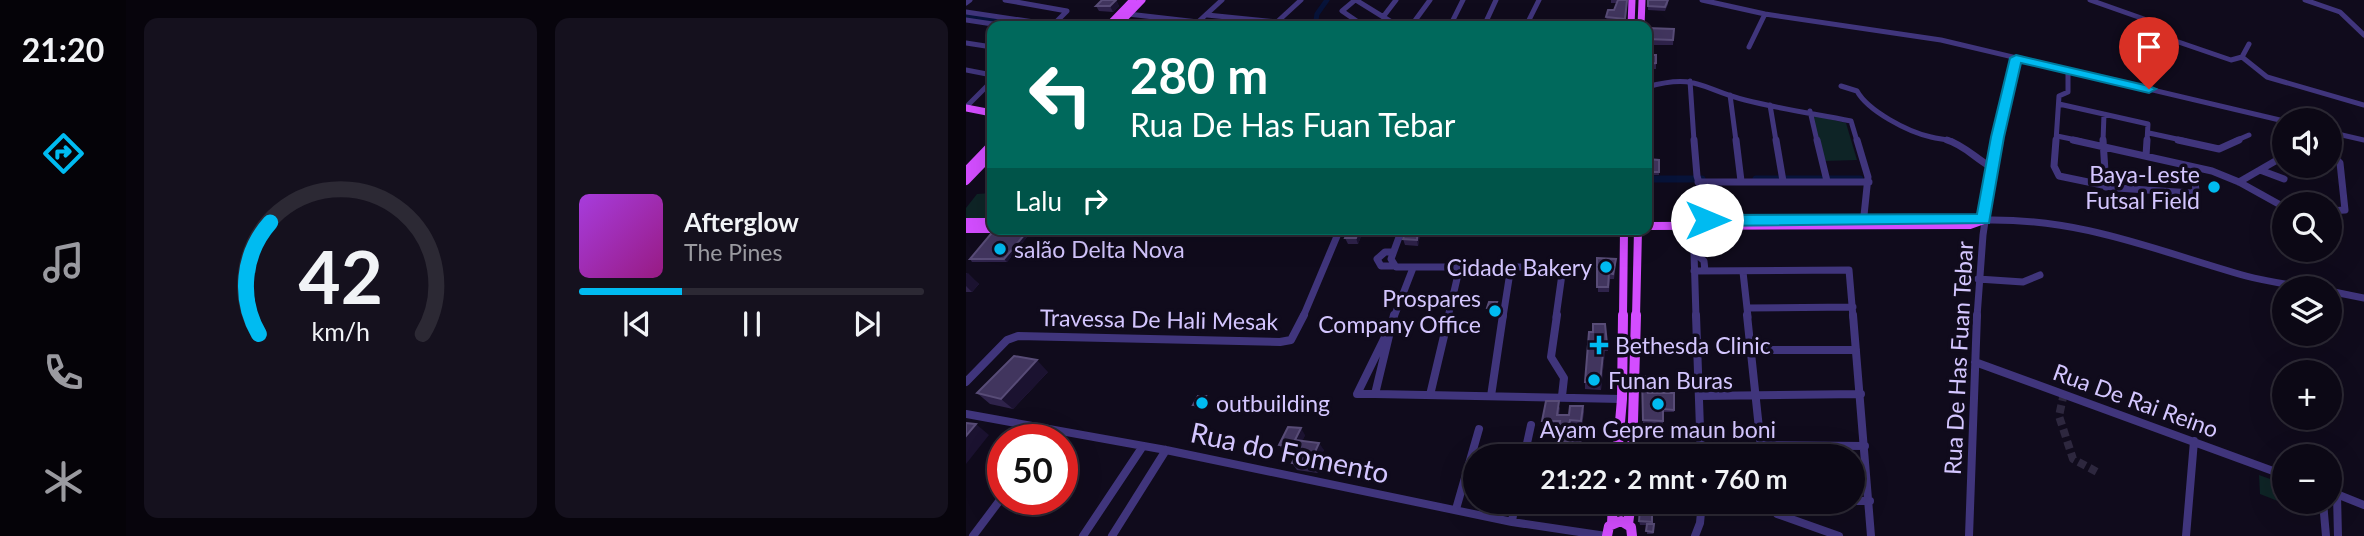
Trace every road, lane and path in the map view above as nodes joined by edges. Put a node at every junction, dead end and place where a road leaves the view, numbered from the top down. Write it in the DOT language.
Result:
graph roads {
  1 [pos="1005,0"];
  2 [pos="1133,0"];
  3 [pos="1142,0"];
  4 [pos="1222,0"];
  5 [pos="1301,0"];
  6 [pos="1356,0"];
  7 [pos="1396,0"];
  8 [pos="1430,0"];
  9 [pos="1463,0"];
  10 [pos="1496,0"];
  11 [pos="1539,0"];
  12 [pos="1632,0"];
  13 [pos="1642,0"];
  14 [pos="1702,0"];
  15 [pos="2090,0"];
  16 [pos="2305,0"];
  17 [pos="1710,1"];
  18 [pos="966,12"];
  19 [pos="1128,14"];
  20 [pos="1765,14"];
  21 [pos="1207,15"];
  22 [pos="1383,17"];
  23 [pos="966,20"];
  24 [pos="1022,21"];
  25 [pos="1058,21"];
  26 [pos="1117,21"];
  27 [pos="1119,21"];
  28 [pos="1182,21"];
  29 [pos="1200,21"];
  30 [pos="1267,21"];
  31 [pos="1278,21"];
  32 [pos="1358,21"];
  33 [pos="1390,21"];
  34 [pos="1415,21"];
  35 [pos="1452,21"];
  36 [pos="1486,21"];
  37 [pos="1528,21"];
  38 [pos="1631,21"];
  39 [pos="1642,21"];
  40 [pos="987,23"];
  41 [pos="2364,35"];
  42 [pos="966,43"];
  43 [pos="2249,44"];
  44 [pos="987,46"];
  45 [pos="1749,47"];
  46 [pos="2242,57"];
  47 [pos="2016,58"];
  48 [pos="966,70"];
  49 [pos="2068,70"];
  50 [pos="987,74"];
  51 [pos="1690,81"];
  52 [pos="1652,85"];
  53 [pos="987,86"];
  54 [pos="1841,86"];
  55 [pos="1730,96"];
  56 [pos="2059,104"];
  57 [pos="1770,105"];
  58 [pos="2364,105"];
  59 [pos="966,108"];
  60 [pos="1810,111"];
  61 [pos="987,112"];
  62 [pos="2104,114"];
  63 [pos="2272,118"];
  64 [pos="2149,133"];
  65 [pos="2249,135"];
  66 [pos="2342,135"];
  67 [pos="2057,136"];
  68 [pos="2364,140"];
  69 [pos="2103,146"];
  70 [pos="987,149"];
  71 [pos="2146,156"];
  72 [pos="987,159"];
  73 [pos="2272,163"];
  74 [pos="1991,167"];
  75 [pos="2193,167"];
  76 [pos="2260,170"];
  77 [pos="966,171"];
  78 [pos="2272,174"];
  79 [pos="1740,178"];
  80 [pos="1827,178"];
  81 [pos="2342,178"];
  82 [pos="1698,179"];
  83 [pos="1783,179"];
  84 [pos="1868,179"];
  85 [pos="966,181"];
  86 [pos="2239,182"];
  87 [pos="2106,187"];
  88 [pos="2272,200"];
  89 [pos="2342,210"];
  90 [pos="1652,219"];
  91 [pos="1707,220"];
  92 [pos="1984,220"];
  93 [pos="966,222"];
  94 [pos="987,222"];
  95 [pos="1693,223"];
  96 [pos="1864,223"];
  97 [pos="1652,226"];
  98 [pos="966,229"];
  99 [pos="987,229"];
  100 [pos="1338,235"];
  101 [pos="1400,235"];
  102 [pos="1623,235"];
  103 [pos="1638,235"];
  104 [pos="1693,251"];
  105 [pos="1393,252"];
  106 [pos="1392,266"];
  107 [pos="1460,266"];
  108 [pos="1511,266"];
  109 [pos="1413,268"];
  110 [pos="1694,271"];
  111 [pos="1705,271"];
  112 [pos="1743,272"];
  113 [pos="2040,275"];
  114 [pos="1978,279"];
  115 [pos="2272,281"];
  116 [pos="2342,294"];
  117 [pos="2364,298"];
  118 [pos="1853,307"];
  119 [pos="1747,308"];
  120 [pos="1391,324"];
  121 [pos="1750,350"];
  122 [pos="1856,350"];
  123 [pos="1975,362"];
  124 [pos="966,382"];
  125 [pos="1375,394"];
  126 [pos="1861,394"];
  127 [pos="1430,395"];
  128 [pos="1756,395"];
  129 [pos="1491,396"];
  130 [pos="1562,396"];
  131 [pos="1699,396"];
  132 [pos="1622,399"];
  133 [pos="967,416"];
  134 [pos="1015,424"];
  135 [pos="1531,425"];
  136 [pos="1479,429"];
  137 [pos="1078,435"];
  138 [pos="2194,441"];
  139 [pos="1527,444"];
  140 [pos="1618,444"];
  141 [pos="1632,444"];
  142 [pos="1700,444"];
  143 [pos="1761,444"];
  144 [pos="1865,444"];
  145 [pos="1143,446"];
  146 [pos="1865,446"];
  147 [pos="1166,450"];
  148 [pos="2272,470"];
  149 [pos="2342,496"];
  150 [pos="1865,501"];
  151 [pos="1870,501"];
  152 [pos="2364,505"];
  153 [pos="1456,509"];
  154 [pos="1513,514"];
  155 [pos="1612,514"];
  156 [pos="1631,514"];
  157 [pos="1701,514"];
  158 [pos="1777,514"];
  159 [pos="2324,514"];
  160 [pos="2335,514"];
  161 [pos="989,515"];
  162 [pos="1511,522"];
  163 [pos="1608,532"];
  164 [pos="1632,533"];
  165 [pos="973,536"];
  166 [pos="1083,536"];
  167 [pos="1112,536"];
  168 [pos="1695,536"];
  169 [pos="1839,536"];
  170 [pos="1871,536"];
  171 [pos="1969,536"];
  172 [pos="2186,536"];
  173 [pos="2326,536"];
  174 [pos="2338,536"];
  1 -- 25 [label="street"];
  2 -- 26 [label="main road"];
  3 -- 19 [label="main road"];
  4 -- 21 [label="street"];
  5 -- 31 [label="street"];
  6 -- 22 [label="street"];
  6 -- 32 [label="street"];
  7 -- 22 [label="street"];
  8 -- 34 [label="street"];
  9 -- 35 [label="street"];
  10 -- 36 [label="street"];
  11 -- 37 [label="street"];
  12 -- 38 [label="main road"];
  13 -- 39 [label="main road"];
  14 -- 17 [label="street"];
  15 -- 46 [label="street"];
  16 -- 41 [label="street"];
  17 -- 20 [label="street"];
  18 -- 24 [label="street"];
  19 -- 27 [label="main road"];
  19 -- 28 [label="street"];
  20 -- 45 [label="street"];
  20 -- 47 [label="street"];
  21 -- 29 [label="street"];
  21 -- 30 [label="street"];
  22 -- 33 [label="street"];
  23 -- 40 [label="street"];
  42 -- 44 [label="street"];
  43 -- 46 [label="street"];
  46 -- 58 [label="street"];
  47 -- 49 [label="street"];
  47 -- 74 [label="street, Rua De Has Fuan Tebar"];
  48 -- 50 [label="street"];
  49 -- 56 [label="street"];
  49 -- 63 [label="street"];
  51 -- 52 [label="street"];
  51 -- 55 [label="street"];
  51 -- 82 [label="street"];
  53 -- 59 [label="street"];
  54 -- 74 [label="street"];
  55 -- 57 [label="street"];
  55 -- 79 [label="street"];
  56 -- 62 [label="street"];
  56 -- 67 [label="street"];
  57 -- 60 [label="street"];
  57 -- 83 [label="street"];
  59 -- 61 [label="main road"];
  60 -- 80 [label="street"];
  60 -- 84 [label="street"];
  62 -- 64 [label="street"];
  62 -- 69 [label="street"];
  64 -- 65 [label="street"];
  64 -- 71 [label="street"];
  66 -- 68 [label="street"];
  67 -- 69 [label="street"];
  67 -- 87 [label="street"];
  69 -- 71 [label="street"];
  69 -- 87 [label="street"];
  70 -- 77 [label="main road"];
  71 -- 75 [label="street"];
  72 -- 85 [label="main road"];
  73 -- 76 [label="street"];
  74 -- 92 [label="street, Rua De Has Fuan Tebar"];
  75 -- 86 [label="street"];
  75 -- 87 [label="street"];
  76 -- 78 [label="street"];
  76 -- 86 [label="street"];
  79 -- 82 [label="street"];
  79 -- 83 [label="street"];
  80 -- 83 [label="street"];
  80 -- 84 [label="street"];
  81 -- 89 [label="street"];
  82 -- 91 [label="street"];
  84 -- 96 [label="street"];
  86 -- 88 [label="street"];
  90 -- 95 [label="main road"];
  91 -- 95 [label="main road"];
  91 -- 96 [label="main road"];
  92 -- 96 [label="main road"];
  92 -- 114 [label="street, Rua De Has Fuan Tebar"];
  92 -- 115 [label="street"];
  93 -- 94 [label="main road"];
  95 -- 96 [label="main road"];
  95 -- 97 [label="main road"];
  95 -- 104 [label="street"];
  98 -- 99 [label="main road"];
  100 -- 124 [label="street, Travessa De Hali Mesak"];
  101 -- 105 [label="street"];
  102 -- 132 [label="main road"];
  103 -- 141 [label="main road"];
  104 -- 110 [label="street"];
  104 -- 111 [label="street"];
  105 -- 106 [label="street"];
  105 -- 106 [label="street"];
  106 -- 109 [label="street"];
  107 -- 108 [label="street"];
  107 -- 109 [label="street"];
  107 -- 127 [label="street"];
  108 -- 129 [label="street"];
  108 -- 130 [label="street"];
  109 -- 120 [label="street"];
  110 -- 111 [label="street"];
  110 -- 131 [label="street"];
  111 -- 112 [label="street"];
  112 -- 118 [label="street"];
  112 -- 119 [label="street"];
  113 -- 114 [label="street"];
  114 -- 123 [label="street, Rua De Has Fuan Tebar"];
  116 -- 117 [label="street"];
  118 -- 119 [label="street"];
  118 -- 122 [label="street"];
  119 -- 121 [label="street"];
  120 -- 125 [label="street"];
  120 -- 125 [label="street"];
  121 -- 122 [label="street"];
  121 -- 128 [label="street"];
  122 -- 126 [label="street"];
  123 -- 138 [label="street, Rua De Rai Reino"];
  123 -- 171 [label="street, Rua De Has Fuan Tebar"];
  125 -- 127 [label="street"];
  126 -- 128 [label="street"];
  126 -- 144 [label="street"];
  127 -- 129 [label="street"];
  128 -- 131 [label="street"];
  128 -- 143 [label="street"];
  129 -- 130 [label="street"];
  130 -- 132 [label="street"];
  131 -- 142 [label="street"];
  132 -- 140 [label="main road"];
  133 -- 134 [label="street, Rua do Fomento"];
  135 -- 139 [label="street"];
  136 -- 153 [label="street"];
  137 -- 145 [label="street, Rua do Fomento"];
  138 -- 148 [label="street, Rua De Rai Reino"];
  138 -- 172 [label="street"];
  145 -- 147 [label="street, Rua do Fomento"];
  145 -- 166 [label="street"];
  146 -- 151 [label="street"];
  147 -- 153 [label="street, Rua do Fomento"];
  147 -- 167 [label="street"];
  149 -- 152 [label="street"];
  150 -- 151 [label="street"];
  151 -- 170 [label="street"];
  153 -- 162 [label="street, Rua do Fomento"];
  154 -- 162 [label="street"];
  155 -- 163 [label="main road"];
  156 -- 164 [label="main road"];
  157 -- 168 [label="street"];
  158 -- 169 [label="street"];
  159 -- 173 [label="street"];
  160 -- 174 [label="street"];
  161 -- 165 [label="street"];
  162 -- 163 [label="street, Rua do Fomento"];
  163 -- 164 [label="main road"];
}
